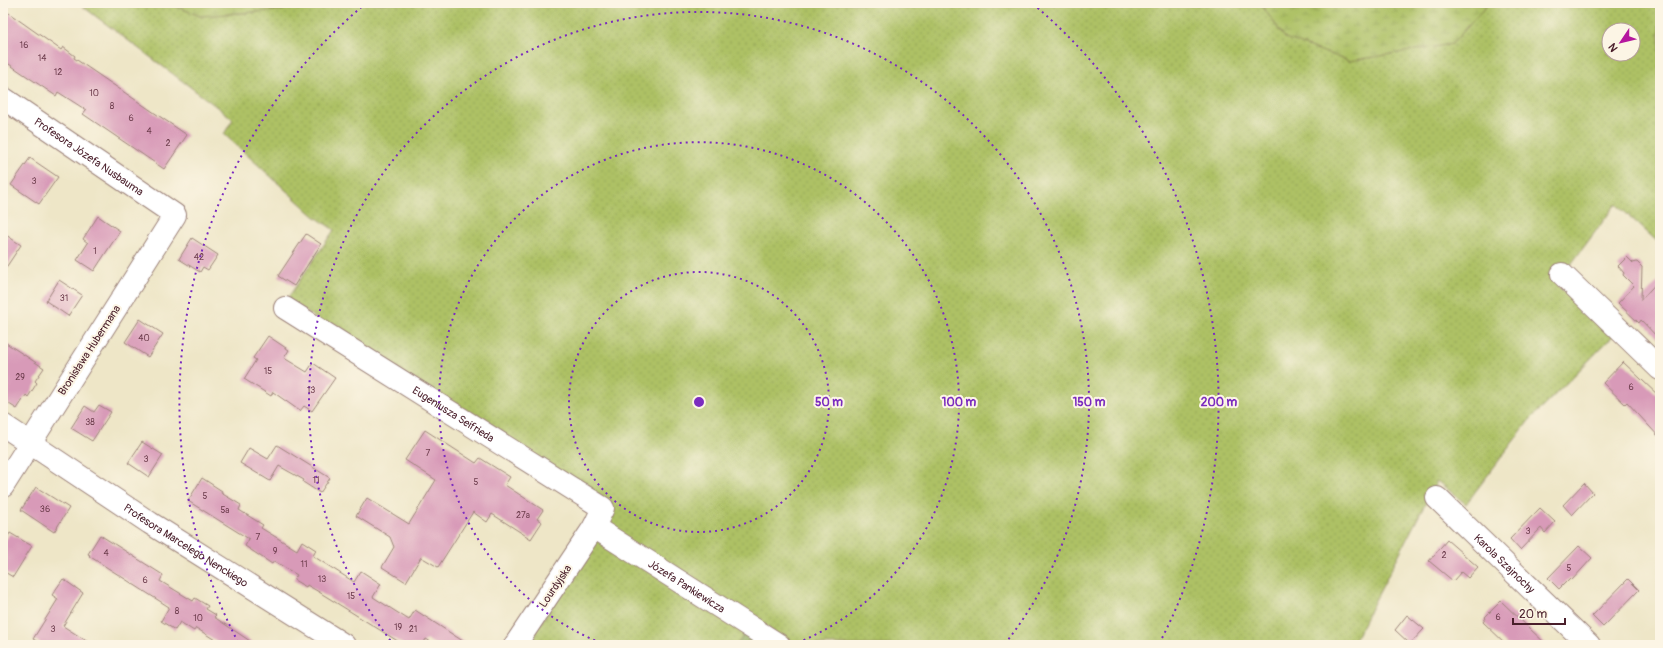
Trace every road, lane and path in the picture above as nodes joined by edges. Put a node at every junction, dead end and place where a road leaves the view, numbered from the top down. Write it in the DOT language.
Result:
graph roads {
  1 [pos="3,98"];
  2 [pos="175,215"];
  3 [pos="1562,274"];
  4 [pos="285,308"];
  5 [pos="1660,369"];
  6 [pos="3,425"];
  7 [pos="29,443"];
  8 [pos="3,486"];
  9 [pos="1437,498"];
  10 [pos="594,527"];
  11 [pos="344,645"];
  12 [pos="515,645"];
  13 [pos="779,645"];
  14 [pos="1589,645"];
  1 -- 2 [label="street, Profesora Józefa Nusbauma"];
  2 -- 7 [label="street, Bronisława Hubermana"];
  3 -- 5 [label="street"];
  4 -- 10 [label="street, Eugeniusza Seifrieda"];
  6 -- 7 [label="street, Profesora Marcelego Nenckiego"];
  7 -- 8 [label="street, Bronisława Hubermana"];
  7 -- 11 [label="street, Profesora Marcelego Nenckiego"];
  9 -- 14 [label="street, Karola Szajnochy"];
  10 -- 12 [label="street, Lourdyjska"];
  10 -- 13 [label="street, Józefa Pankiewicza"];
}
